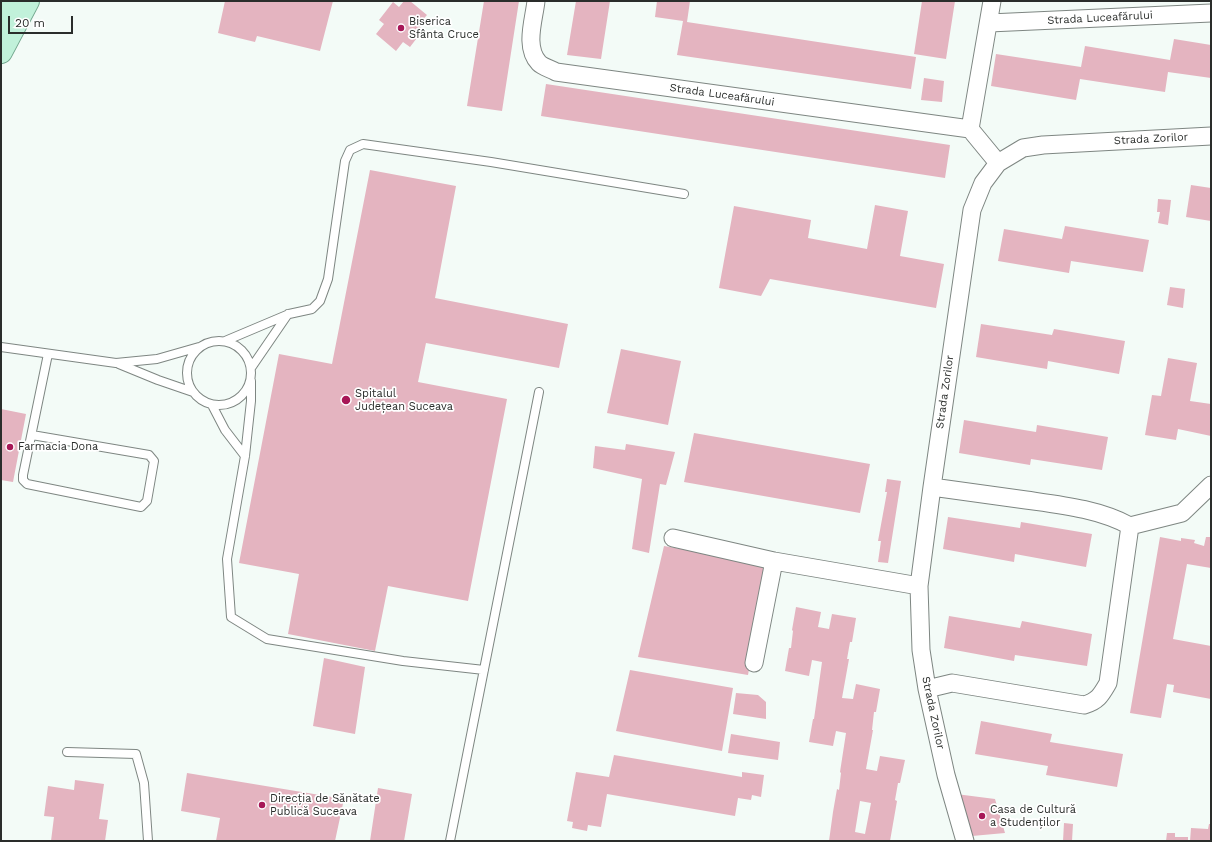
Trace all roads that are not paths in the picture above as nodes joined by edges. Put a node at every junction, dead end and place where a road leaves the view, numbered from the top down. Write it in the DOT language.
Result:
graph roads {
  1 [pos="6,1"];
  2 [pos="28,1"];
  3 [pos="536,1"];
  4 [pos="992,1"];
  5 [pos="1211,13"];
  6 [pos="1,23"];
  7 [pos="989,23"];
  8 [pos="1,52"];
  9 [pos="970,129"];
  10 [pos="1211,136"];
  11 [pos="998,163"];
  12 [pos="684,194"];
  13 [pos="288,314"];
  14 [pos="224,341"];
  15 [pos="1,347"];
  16 [pos="199,347"];
  17 [pos="48,354"];
  18 [pos="116,362"];
  19 [pos="252,368"];
  20 [pos="251,381"];
  21 [pos="193,392"];
  22 [pos="539,392"];
  23 [pos="212,405"];
  24 [pos="32,435"];
  25 [pos="245,456"];
  26 [pos="1211,485"];
  27 [pos="932,487"];
  28 [pos="1130,526"];
  29 [pos="673,538"];
  30 [pos="774,561"];
  31 [pos="920,586"];
  32 [pos="754,663"];
  33 [pos="484,670"];
  34 [pos="927,689"];
  35 [pos="67,752"];
  36 [pos="148,841"];
  37 [pos="450,841"];
  38 [pos="965,841"];
  1 -- 6 [label="main road"];
  2 -- 8 [label="main road"];
  3 -- 9 [label="street, Strada Luceafărului"];
  4 -- 7 [label="street"];
  5 -- 7 [label="street, Strada Luceafărului"];
  7 -- 9 [label="street"];
  9 -- 11 [label="street"];
  10 -- 11 [label="street, Strada Zorilor"];
  11 -- 27 [label="street, Strada Zorilor"];
  12 -- 13 [label="lane"];
  13 -- 14 [label="lane"];
  13 -- 19 [label="lane"];
  14 -- 16 [label="lane"];
  14 -- 19 [label="lane"];
  15 -- 17 [label="lane"];
  16 -- 18 [label="lane"];
  16 -- 21 [label="lane"];
  17 -- 18 [label="lane"];
  17 -- 24 [label="lane"];
  18 -- 21 [label="lane"];
  19 -- 20 [label="lane"];
  20 -- 23 [label="lane"];
  20 -- 25 [label="lane"];
  21 -- 23 [label="lane"];
  22 -- 33 [label="lane"];
  23 -- 25 [label="lane"];
  24 -- 24 [label="lane"];
  25 -- 33 [label="lane"];
  26 -- 28 [label="street"];
  27 -- 28 [label="street"];
  27 -- 31 [label="street, Strada Zorilor"];
  28 -- 34 [label="street"];
  29 -- 30 [label="street"];
  30 -- 31 [label="street"];
  30 -- 32 [label="street"];
  31 -- 34 [label="street, Strada Zorilor"];
  33 -- 37 [label="lane"];
  34 -- 38 [label="street, Strada Zorilor"];
  35 -- 36 [label="lane"];
}
